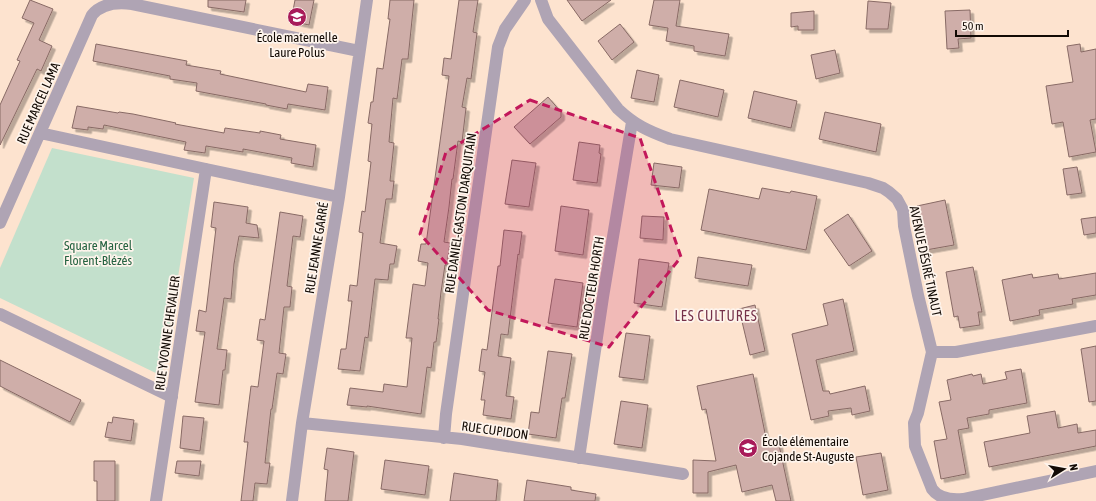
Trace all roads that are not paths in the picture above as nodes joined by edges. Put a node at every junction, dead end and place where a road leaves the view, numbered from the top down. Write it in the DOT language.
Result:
graph roads {
  1 [pos="367,0"];
  2 [pos="525,0"];
  3 [pos="541,0"];
  4 [pos="359,51"];
  5 [pos="632,122"];
  6 [pos="40,133"];
  7 [pos="206,169"];
  8 [pos="339,197"];
  9 [pos="0,223"];
  10 [pos="0,314"];
  11 [pos="1096,326"];
  12 [pos="932,352"];
  13 [pos="172,397"];
  14 [pos="302,423"];
  15 [pos="444,438"];
  16 [pos="579,458"];
  17 [pos="1096,471"];
  18 [pos="683,474"];
  19 [pos="156,501"];
  20 [pos="292,501"];
  1 -- 4 [label="street, RUE JEANNE GARRÉ"];
  2 -- 15 [label="street, RUE DANIEL-GASTON DARQUITAIN"];
  3 -- 5 [label="street, AVENUE DÉSIRÉ TINAUT"];
  4 -- 6 [label="street, RUE MARCEL LAMA"];
  4 -- 8 [label="street, RUE JEANNE GARRÉ"];
  5 -- 12 [label="street, AVENUE DÉSIRÉ TINAUT"];
  5 -- 16 [label="street, RUE DOCTEUR HORTH"];
  6 -- 7 [label="street"];
  6 -- 9 [label="street, RUE MARCEL LAMA"];
  7 -- 8 [label="street"];
  7 -- 13 [label="street, RUE YVONNE CHEVALIER"];
  8 -- 14 [label="street, RUE JEANNE GARRÉ"];
  10 -- 13 [label="street"];
  11 -- 12 [label="street"];
  12 -- 17 [label="street, AVENUE DÉSIRÉ TINAUT"];
  13 -- 19 [label="street, RUE YVONNE CHEVALIER"];
  14 -- 15 [label="street, RUE CUPIDON"];
  14 -- 20 [label="street, RUE JEANNE GARRÉ"];
  15 -- 16 [label="street, RUE CUPIDON"];
  16 -- 18 [label="street, RUE CUPIDON"];
}
